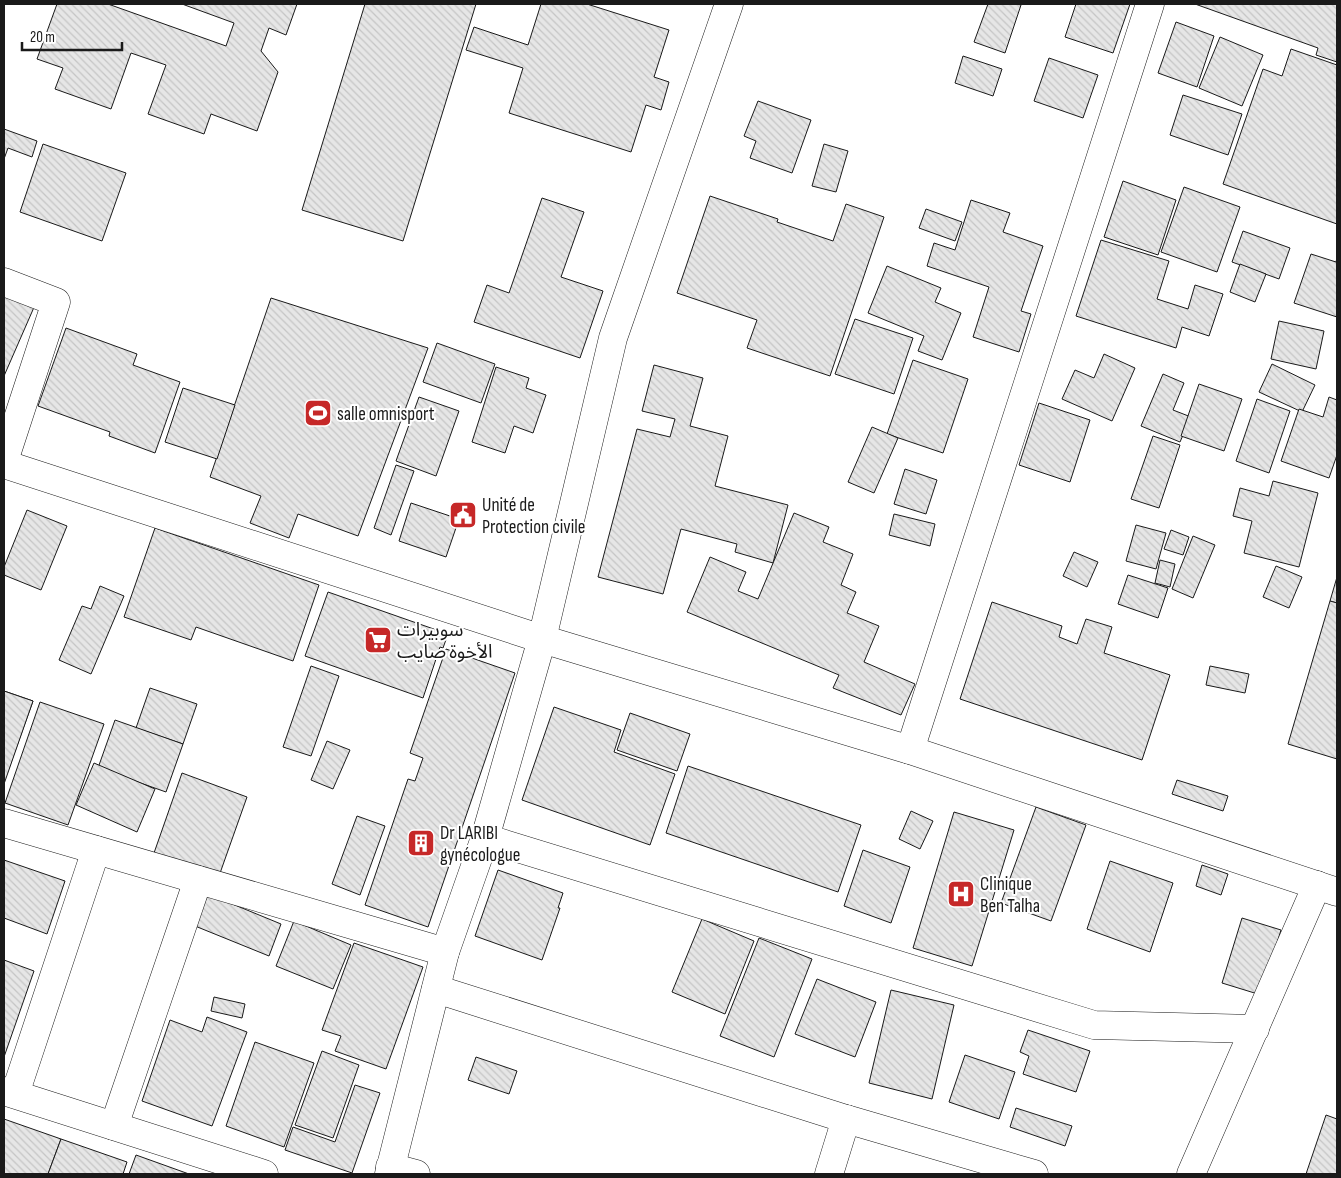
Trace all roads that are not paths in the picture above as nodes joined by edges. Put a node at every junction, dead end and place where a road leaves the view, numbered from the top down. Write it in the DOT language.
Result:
graph roads {
  1 [pos="729,4"];
  2 [pos="1150,4"];
  3 [pos="4,282"];
  4 [pos="4,463"];
  5 [pos="542,639"];
  6 [pos="910,750"];
  7 [pos="4,823"];
  8 [pos="484,838"];
  9 [pos="96,850"];
  10 [pos="198,880"];
  11 [pos="1327,888"];
  12 [pos="445,952"];
  13 [pos="436,989"];
  14 [pos="1255,1029"];
  15 [pos="9,1092"];
  16 [pos="846,1119"];
  17 [pos="114,1126"];
  18 [pos="390,1171"];
  19 [pos="264,1174"];
  20 [pos="416,1174"];
  21 [pos="829,1174"];
  22 [pos="1034,1174"];
  23 [pos="1191,1174"];
  1 -- 5 [label="street"];
  2 -- 6 [label="street"];
  3 -- 4 [label="street"];
  4 -- 5 [label="street"];
  5 -- 6 [label="street"];
  5 -- 8 [label="street"];
  6 -- 11 [label="street"];
  7 -- 9 [label="street"];
  8 -- 12 [label="street"];
  8 -- 14 [label="street"];
  9 -- 10 [label="street"];
  9 -- 15 [label="street"];
  10 -- 12 [label="street"];
  10 -- 17 [label="street"];
  11 -- 14 [label="street"];
  12 -- 13 [label="street"];
  13 -- 16 [label="street"];
  13 -- 18 [label="street"];
  14 -- 23 [label="street"];
  15 -- 17 [label="street"];
  16 -- 21 [label="street"];
  16 -- 22 [label="street"];
  17 -- 19 [label="street"];
  18 -- 20 [label="street"];
}
